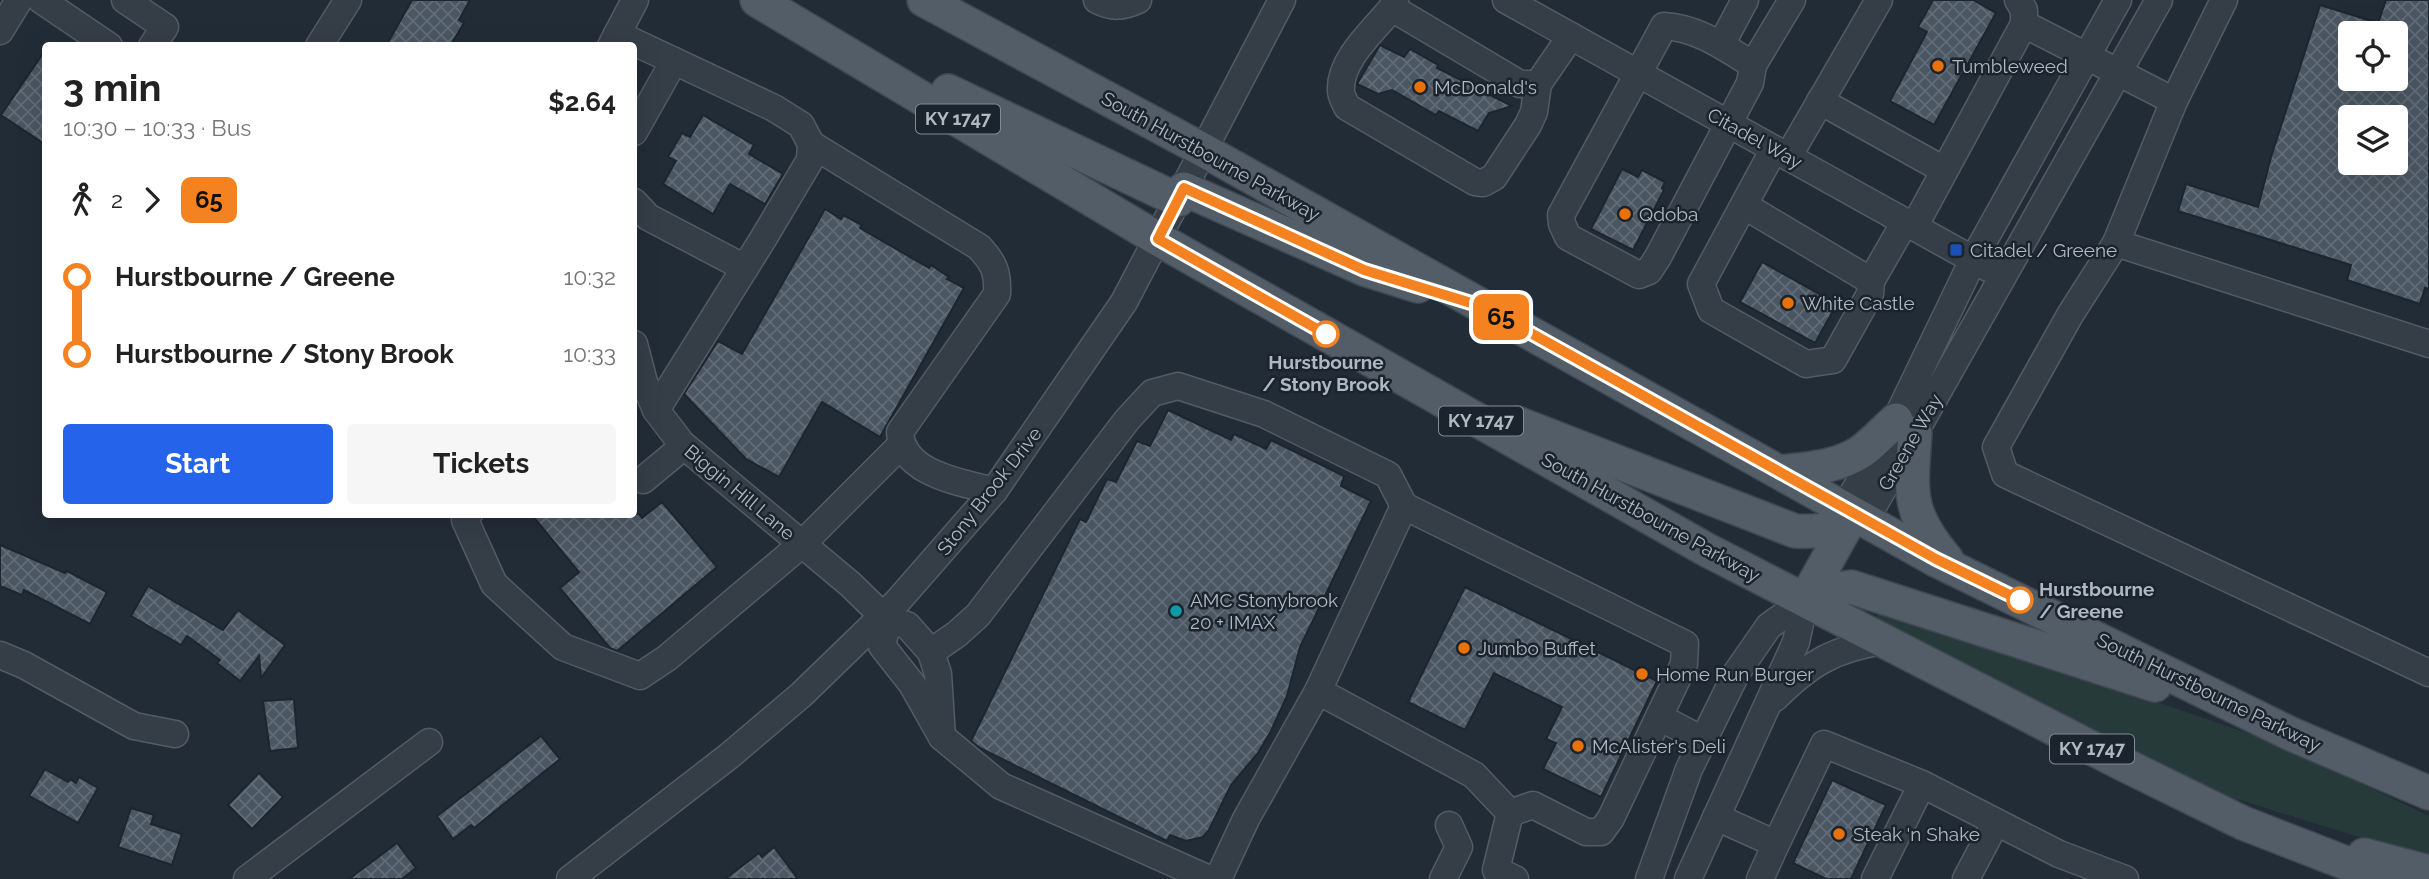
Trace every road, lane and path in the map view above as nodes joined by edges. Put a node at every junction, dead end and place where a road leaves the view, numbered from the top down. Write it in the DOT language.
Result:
graph roads {
  1 [pos="19,0"];
  2 [pos="41,0"];
  3 [pos="125,0"];
  4 [pos="348,0"];
  5 [pos="635,0"];
  6 [pos="758,0"];
  7 [pos="924,0"];
  8 [pos="1097,0"];
  9 [pos="1138,0"];
  10 [pos="1282,0"];
  11 [pos="1745,0"];
  12 [pos="1792,0"];
  13 [pos="1879,0"];
  14 [pos="2118,0"];
  15 [pos="2159,0"];
  16 [pos="2224,0"];
  17 [pos="1511,1"];
  18 [pos="1394,4"];
  19 [pos="2021,12"];
  20 [pos="0,31"];
  21 [pos="1571,36"];
  22 [pos="820,37"];
  23 [pos="614,40"];
  24 [pos="102,42"];
  25 [pos="155,42"];
  26 [pos="322,42"];
  27 [pos="1721,46"];
  28 [pos="637,48"];
  29 [pos="2086,57"];
  30 [pos="674,61"];
  31 [pos="1753,65"];
  32 [pos="1637,73"];
  33 [pos="2118,74"];
  34 [pos="1538,84"];
  35 [pos="1820,101"];
  36 [pos="2174,101"];
  37 [pos="1728,124"];
  38 [pos="637,127"];
  39 [pos="1203,150"];
  40 [pos="810,152"];
  41 [pos="1781,153"];
  42 [pos="1944,170"];
  43 [pos="1181,194"];
  44 [pos="637,205"];
  45 [pos="1745,206"];
  46 [pos="1909,224"];
  47 [pos="1158,239"];
  48 [pos="2116,243"];
  49 [pos="1973,260"];
  50 [pos="745,268"];
  51 [pos="2003,277"];
  52 [pos="1871,281"];
  53 [pos="1484,307"];
  54 [pos="2429,344"];
  55 [pos="638,377"];
  56 [pos="1410,382"];
  57 [pos="656,410"];
  58 [pos="1905,427"];
  59 [pos="684,446"];
  60 [pos="901,446"];
  61 [pos="1780,472"];
  62 [pos="643,480"];
  63 [pos="994,491"];
  64 [pos="1404,506"];
  65 [pos="1853,514"];
  66 [pos="467,518"];
  67 [pos="802,544"];
  68 [pos="1956,569"];
  69 [pos="1805,600"];
  70 [pos="886,618"];
  71 [pos="1883,641"];
  72 [pos="932,652"];
  73 [pos="0,655"];
  74 [pos="2429,674"];
  75 [pos="1318,691"];
  76 [pos="1766,706"];
  77 [pos="1659,717"];
  78 [pos="2261,719"];
  79 [pos="175,734"];
  80 [pos="942,737"];
  81 [pos="1703,740"];
  82 [pos="429,742"];
  83 [pos="1685,779"];
  84 [pos="1922,784"];
  85 [pos="2429,793"];
  86 [pos="1721,806"];
  87 [pos="1510,813"];
  88 [pos="1996,822"];
  89 [pos="2243,823"];
  90 [pos="1449,825"];
  91 [pos="1776,844"];
  92 [pos="2429,872"];
  93 [pos="1500,876"];
  94 [pos="247,879"];
  95 [pos="570,879"];
  96 [pos="1209,879"];
  97 [pos="1217,879"];
  98 [pos="1443,879"];
  99 [pos="1649,879"];
  100 [pos="1688,879"];
  101 [pos="1760,879"];
  102 [pos="1875,879"];
  103 [pos="1966,879"];
  104 [pos="2124,879"];
  105 [pos="2388,879"];
  1 -- 20 [label="street"];
  2 -- 24 [label="street"];
  3 -- 25 [label="street"];
  4 -- 26 [label="street"];
  5 -- 23 [label="street"];
  6 -- 22 [label="main road, South Hurstbourne Parkway / KY 1747"];
  7 -- 39 [label="main road, South Hurstbourne Parkway"];
  8 -- 9 [label="street"];
  10 -- 39 [label="street, Stony Brook Drive"];
  11 -- 27 [label="street"];
  12 -- 31 [label="street"];
  13 -- 35 [label="street"];
  14 -- 29 [label="street, Greene Way"];
  15 -- 33 [label="street, Greene Way"];
  16 -- 36 [label="street"];
  17 -- 21 [label="street, Citadel Way"];
  18 -- 34 [label="street"];
  18 -- 34 [label="street"];
  19 -- 29 [label="street"];
  19 -- 42 [label="street"];
  21 -- 32 [label="street, Citadel Way"];
  21 -- 34 [label="street"];
  22 -- 43 [label="main road"];
  22 -- 47 [label="main road, South Hurstbourne Parkway / KY 1747"];
  27 -- 31 [label="street"];
  27 -- 32 [label="street"];
  28 -- 30 [label="street"];
  29 -- 33 [label="street"];
  29 -- 49 [label="street, Greene Way"];
  30 -- 38 [label="street"];
  30 -- 40 [label="street"];
  31 -- 37 [label="street"];
  32 -- 37 [label="street, Citadel Way"];
  32 -- 37 [label="street"];
  33 -- 36 [label="street"];
  33 -- 51 [label="street, Greene Way"];
  35 -- 41 [label="street"];
  35 -- 42 [label="street"];
  36 -- 48 [label="street"];
  37 -- 41 [label="street, Citadel Way"];
  39 -- 43 [label="street, Stony Brook Drive"];
  39 -- 53 [label="main road, South Hurstbourne Parkway"];
  40 -- 50 [label="street"];
  40 -- 60 [label="street"];
  41 -- 45 [label="street"];
  41 -- 46 [label="street, Citadel Way"];
  42 -- 46 [label="street"];
  43 -- 47 [label="street, Stony Brook Drive"];
  43 -- 53 [label="main road"];
  44 -- 50 [label="street"];
  45 -- 52 [label="street"];
  45 -- 52 [label="street"];
  46 -- 49 [label="street, Citadel Way"];
  46 -- 52 [label="street"];
  47 -- 56 [label="main road, South Hurstbourne Parkway / KY 1747"];
  47 -- 63 [label="street, Stony Brook Drive"];
  48 -- 54 [label="street"];
  48 -- 74 [label="street"];
  49 -- 51 [label="street, Citadel Way"];
  49 -- 58 [label="street, Greene Way"];
  50 -- 57 [label="street"];
  51 -- 58 [label="street, Greene Way"];
  53 -- 61 [label="main road, South Hurstbourne Parkway"];
  55 -- 57 [label="street, Biggin Hill Lane"];
  56 -- 65 [label="main road"];
  56 -- 69 [label="main road, South Hurstbourne Parkway / KY 1747"];
  57 -- 59 [label="street, Biggin Hill Lane"];
  58 -- 61 [label="main road"];
  58 -- 65 [label="street, Greene Way"];
  58 -- 68 [label="main road"];
  59 -- 62 [label="street"];
  59 -- 67 [label="street, Biggin Hill Lane"];
  60 -- 63 [label="street"];
  60 -- 67 [label="street"];
  61 -- 65 [label="main road, South Hurstbourne Parkway"];
  63 -- 70 [label="street, Stony Brook Drive"];
  64 -- 72 [label="street"];
  64 -- 75 [label="street"];
  64 -- 77 [label="street"];
  65 -- 68 [label="main road, South Hurstbourne Parkway"];
  65 -- 69 [label="main road"];
  66 -- 67 [label="street"];
  67 -- 70 [label="street, Biggin Hill Lane"];
  68 -- 78 [label="main road, South Hurstbourne Parkway"];
  69 -- 71 [label="main road, South Hurstbourne Parkway / KY 1747"];
  69 -- 76 [label="street"];
  69 -- 78 [label="main road"];
  69 -- 81 [label="street"];
  70 -- 72 [label="street, Biggin Hill Lane"];
  70 -- 80 [label="street"];
  70 -- 95 [label="street, Stony Brook Drive"];
  71 -- 76 [label="street"];
  71 -- 89 [label="main road, South Hurstbourne Parkway / KY 1747"];
  72 -- 80 [label="street"];
  73 -- 79 [label="street"];
  75 -- 87 [label="street"];
  75 -- 97 [label="street"];
  76 -- 86 [label="street"];
  77 -- 81 [label="street"];
  77 -- 87 [label="street"];
  78 -- 85 [label="main road, South Hurstbourne Parkway"];
  80 -- 96 [label="street"];
  81 -- 83 [label="street"];
  82 -- 94 [label="street"];
  83 -- 86 [label="street"];
  83 -- 99 [label="street"];
  84 -- 88 [label="street"];
  84 -- 91 [label="street"];
  84 -- 102 [label="street"];
  86 -- 91 [label="street"];
  86 -- 100 [label="street"];
  87 -- 93 [label="street"];
  88 -- 103 [label="street"];
  88 -- 104 [label="street"];
  89 -- 92 [label="main road"];
  89 -- 105 [label="main road, South Hurstbourne Parkway / KY 1747"];
  90 -- 98 [label="street"];
  91 -- 101 [label="street"];
}
